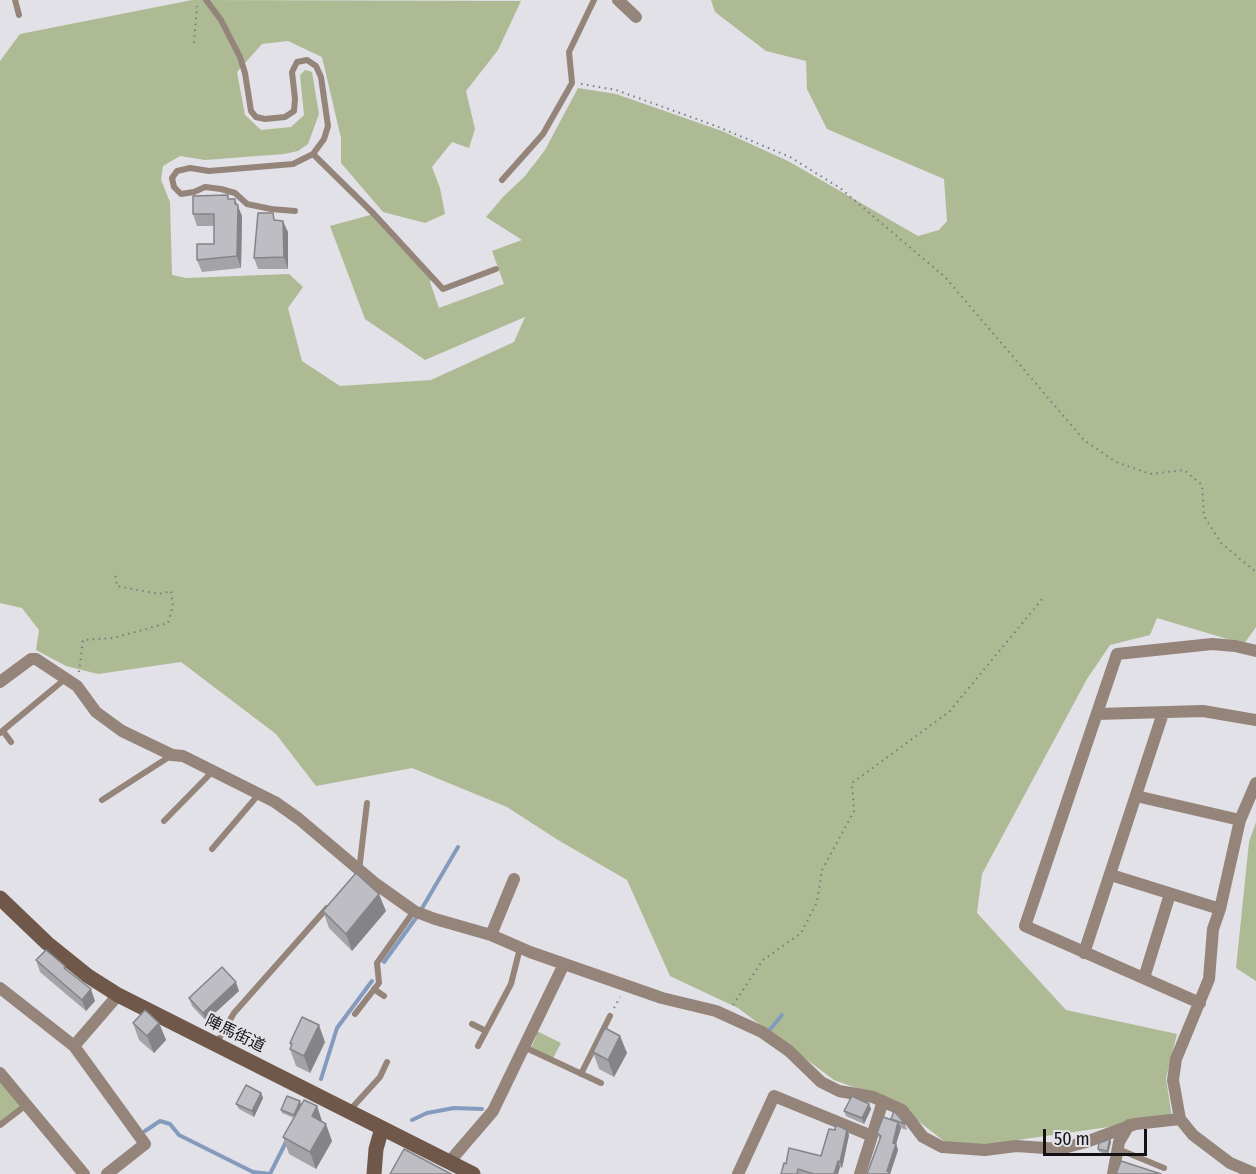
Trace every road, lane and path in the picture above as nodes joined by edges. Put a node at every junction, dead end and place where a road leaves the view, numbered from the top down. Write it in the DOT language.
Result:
graph roads {
  1 [pos="15,0"];
  2 [pos="197,0"];
  3 [pos="206,0"];
  4 [pos="594,0"];
  5 [pos="618,0"];
  6 [pos="19,15"];
  7 [pos="636,17"];
  8 [pos="194,43"];
  9 [pos="572,82"];
  10 [pos="314,154"];
  11 [pos="502,180"];
  12 [pos="295,211"];
  13 [pos="496,269"];
  14 [pos="1256,572"];
  15 [pos="115,574"];
  16 [pos="1043,598"];
  17 [pos="1256,651"];
  18 [pos="80,667"];
  19 [pos="65,679"];
  20 [pos="0,682"];
  21 [pos="1163,713"];
  22 [pos="1097,714"];
  23 [pos="1256,720"];
  24 [pos="1,732"];
  25 [pos="11,742"];
  26 [pos="172,755"];
  27 [pos="213,771"];
  28 [pos="1256,783"];
  29 [pos="258,794"];
  30 [pos="1136,796"];
  31 [pos="102,800"];
  32 [pos="367,803"];
  33 [pos="1240,820"];
  34 [pos="164,821"];
  35 [pos="212,849"];
  36 [pos="358,873"];
  37 [pos="1111,875"];
  38 [pos="514,879"];
  39 [pos="1170,894"];
  40 [pos="0,898"];
  41 [pos="334,901"];
  42 [pos="1220,909"];
  43 [pos="414,911"];
  44 [pos="491,935"];
  45 [pos="520,948"];
  46 [pos="1084,953"];
  47 [pos="564,964"];
  48 [pos="1144,978"];
  49 [pos="0,988"];
  50 [pos="374,989"];
  51 [pos="623,990"];
  52 [pos="118,995"];
  53 [pos="384,996"];
  54 [pos="1200,1003"];
  55 [pos="354,1014"];
  56 [pos="726,1015"];
  57 [pos="610,1016"];
  58 [pos="472,1024"];
  59 [pos="486,1031"];
  60 [pos="215,1045"];
  61 [pos="74,1046"];
  62 [pos="478,1046"];
  63 [pos="524,1047"];
  64 [pos="387,1062"];
  65 [pos="0,1073"];
  66 [pos="581,1074"];
  67 [pos="601,1083"];
  68 [pos="883,1101"];
  69 [pos="26,1105"];
  70 [pos="349,1111"];
  71 [pos="1180,1119"];
  72 [pos="0,1125"];
  73 [pos="1130,1125"];
  74 [pos="382,1128"];
  75 [pos="872,1136"];
  76 [pos="1118,1149"];
  77 [pos="450,1161"];
  78 [pos="1164,1168"];
  79 [pos="1227,1168"];
  80 [pos="84,1174"];
  81 [pos="107,1174"];
  82 [pos="374,1174"];
  83 [pos="473,1174"];
  84 [pos="738,1174"];
  85 [pos="860,1174"];
  86 [pos="1113,1174"];
  87 [pos="1256,1174"];
  1 -- 6 [label="lane"];
  2 -- 8 [label="path"];
  3 -- 10 [label="lane"];
  4 -- 9 [label="lane"];
  5 -- 7 [label="street"];
  9 -- 11 [label="lane"];
  9 -- 14 [label="path"];
  10 -- 12 [label="lane"];
  10 -- 13 [label="lane"];
  15 -- 18 [label="path"];
  16 -- 56 [label="path"];
  17 -- 22 [label="street"];
  19 -- 20 [label="street"];
  19 -- 24 [label="lane"];
  19 -- 26 [label="street"];
  21 -- 22 [label="street"];
  21 -- 23 [label="street"];
  21 -- 30 [label="street"];
  22 -- 46 [label="street"];
  24 -- 25 [label="lane"];
  26 -- 27 [label="street"];
  26 -- 31 [label="lane"];
  27 -- 29 [label="street"];
  27 -- 34 [label="lane"];
  28 -- 33 [label="street"];
  29 -- 35 [label="lane"];
  29 -- 36 [label="street"];
  30 -- 33 [label="street"];
  30 -- 37 [label="street"];
  32 -- 36 [label="lane"];
  33 -- 42 [label="street"];
  36 -- 43 [label="street"];
  37 -- 39 [label="street"];
  37 -- 46 [label="street"];
  38 -- 44 [label="street"];
  39 -- 42 [label="street"];
  39 -- 48 [label="street"];
  40 -- 52 [label="main road, 陣馬街道"];
  41 -- 60 [label="lane"];
  42 -- 54 [label="street"];
  43 -- 44 [label="street"];
  43 -- 50 [label="lane"];
  44 -- 45 [label="street"];
  45 -- 47 [label="street"];
  45 -- 59 [label="lane"];
  46 -- 48 [label="street"];
  47 -- 56 [label="street"];
  47 -- 63 [label="street"];
  48 -- 54 [label="street"];
  49 -- 61 [label="street"];
  50 -- 53 [label="lane"];
  50 -- 55 [label="lane"];
  51 -- 57 [label="path"];
  52 -- 60 [label="main road, 陣馬街道"];
  52 -- 61 [label="street"];
  54 -- 71 [label="street"];
  56 -- 68 [label="street"];
  57 -- 66 [label="lane"];
  58 -- 59 [label="lane"];
  59 -- 62 [label="lane"];
  60 -- 70 [label="main road, 陣馬街道"];
  61 -- 81 [label="street"];
  63 -- 66 [label="lane"];
  63 -- 77 [label="street"];
  64 -- 70 [label="lane"];
  65 -- 69 [label="street"];
  66 -- 67 [label="lane"];
  68 -- 73 [label="street"];
  68 -- 75 [label="street"];
  69 -- 72 [label="lane"];
  69 -- 80 [label="street"];
  70 -- 74 [label="main road, 陣馬街道"];
  71 -- 73 [label="street"];
  71 -- 79 [label="street"];
  73 -- 76 [label="street"];
  74 -- 77 [label="main road, 陣馬街道"];
  74 -- 82 [label="main road"];
  75 -- 84 [label="street"];
  75 -- 85 [label="street"];
  76 -- 78 [label="lane"];
  76 -- 86 [label="street"];
  77 -- 83 [label="main road, 陣馬街道"];
  79 -- 87 [label="street"];
}
